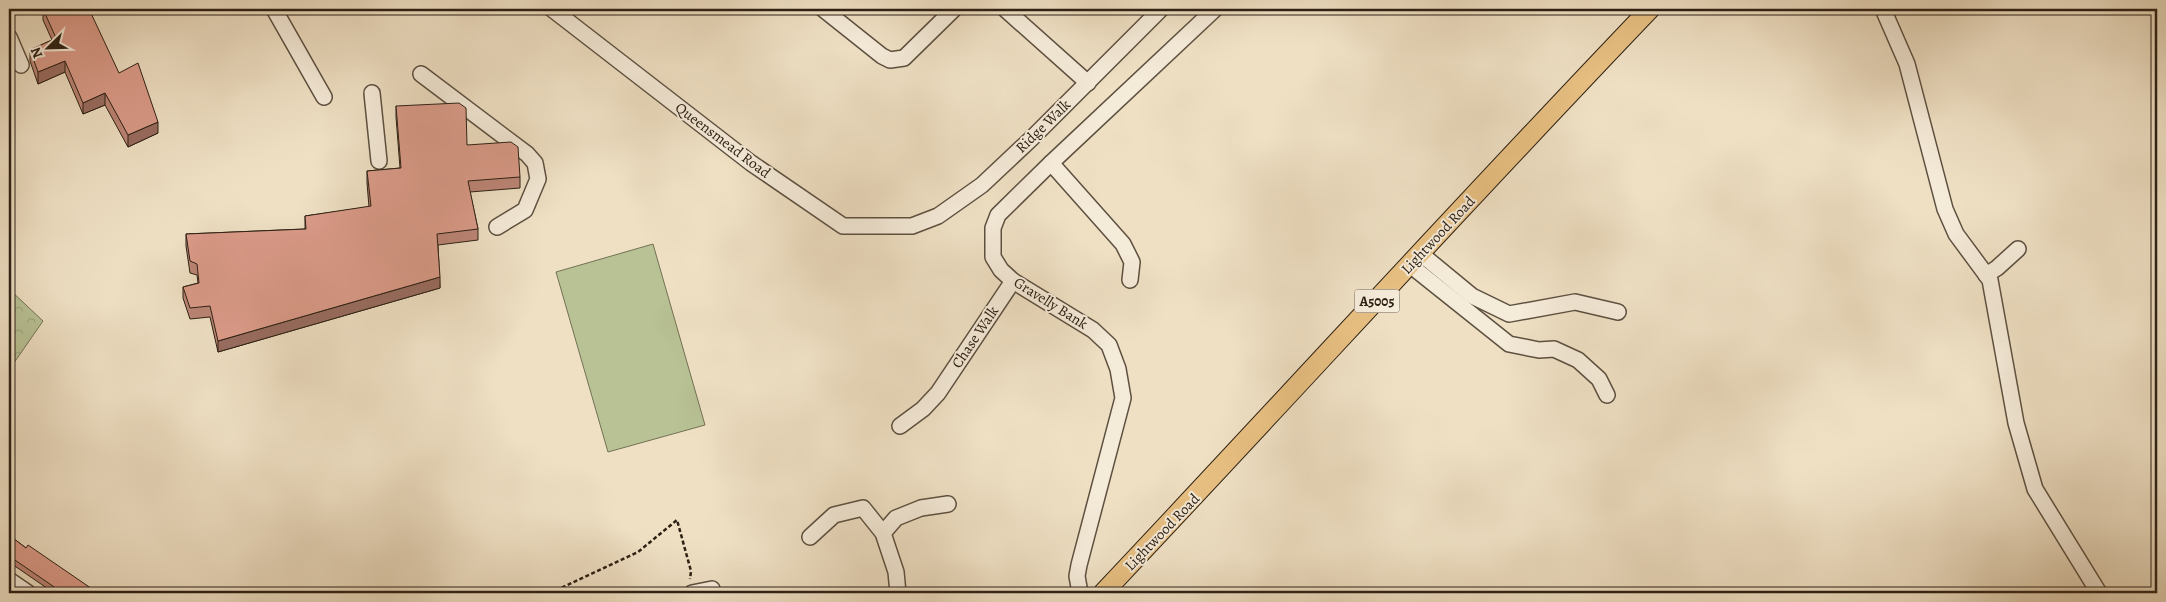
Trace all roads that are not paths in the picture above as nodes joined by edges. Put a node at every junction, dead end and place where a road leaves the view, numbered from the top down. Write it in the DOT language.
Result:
graph roads {
  1 [pos="274,9"];
  2 [pos="552,9"];
  3 [pos="954,9"];
  4 [pos="1005,9"];
  5 [pos="1162,9"];
  6 [pos="1215,9"];
  7 [pos="1650,9"];
  8 [pos="1883,9"];
  9 [pos="832,11"];
  10 [pos="9,37"];
  11 [pos="21,65"];
  12 [pos="421,74"];
  13 [pos="1088,83"];
  14 [pos="372,93"];
  15 [pos="324,97"];
  16 [pos="379,161"];
  17 [pos="1051,163"];
  18 [pos="497,226"];
  19 [pos="912,226"];
  20 [pos="2018,249"];
  21 [pos="1416,260"];
  22 [pos="1986,275"];
  23 [pos="1130,280"];
  24 [pos="1013,281"];
  25 [pos="1618,312"];
  26 [pos="1607,395"];
  27 [pos="900,426"];
  28 [pos="948,504"];
  29 [pos="883,533"];
  30 [pos="810,537"];
  31 [pos="9,580"];
  32 [pos="712,589"];
  33 [pos="691,590"];
  34 [pos="28,593"];
  35 [pos="898,593"];
  36 [pos="1080,593"];
  37 [pos="1103,593"];
  38 [pos="2099,593"];
  1 -- 15 [label="street"];
  2 -- 19 [label="street, Queensmead Road"];
  3 -- 9 [label="street"];
  4 -- 13 [label="street"];
  5 -- 13 [label="street, Ridge Walk"];
  6 -- 17 [label="street, Gravelly Bank"];
  7 -- 21 [label="main road, Lightwood Road / A5005"];
  8 -- 22 [label="street"];
  10 -- 11 [label="street"];
  12 -- 18 [label="street"];
  13 -- 19 [label="street, Ridge Walk"];
  14 -- 16 [label="street"];
  17 -- 23 [label="street"];
  17 -- 24 [label="street, Gravelly Bank"];
  20 -- 22 [label="street"];
  21 -- 25 [label="street"];
  21 -- 26 [label="street"];
  21 -- 37 [label="main road, Lightwood Road / A5005"];
  22 -- 38 [label="street"];
  24 -- 27 [label="street, Chase Walk"];
  24 -- 36 [label="street, Gravelly Bank"];
  28 -- 29 [label="street"];
  29 -- 30 [label="street"];
  29 -- 35 [label="street"];
  31 -- 34 [label="street"];
  32 -- 33 [label="street"];
}
